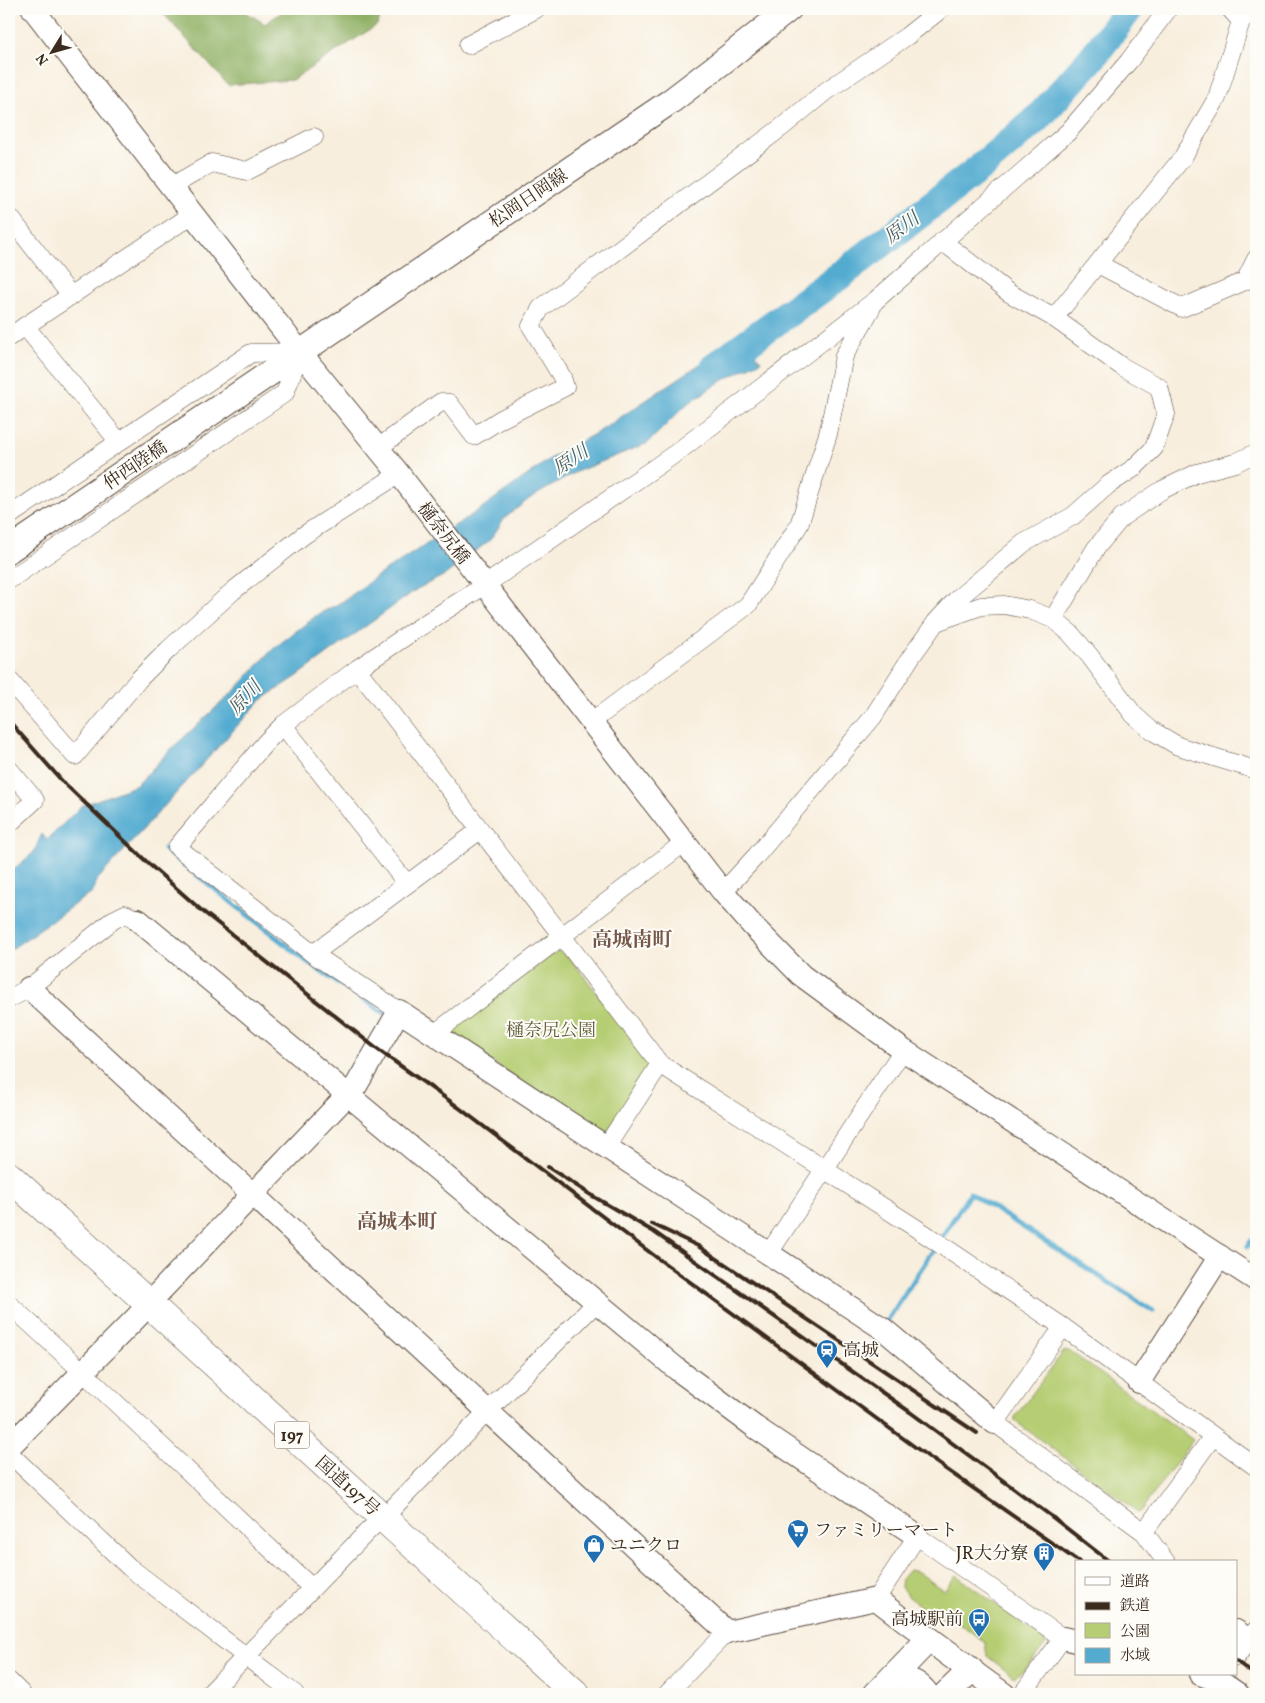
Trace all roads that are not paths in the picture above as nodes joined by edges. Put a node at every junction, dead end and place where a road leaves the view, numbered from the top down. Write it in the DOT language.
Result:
graph roads {
  1 [pos="33,9"];
  2 [pos="789,9"];
  3 [pos="941,9"];
  4 [pos="1168,9"];
  5 [pos="1255,9"];
  6 [pos="526,11"];
  7 [pos="1235,15"];
  8 [pos="468,45"];
  9 [pos="314,137"];
  10 [pos="172,186"];
  11 [pos="193,214"];
  12 [pos="9,216"];
  13 [pos="942,241"];
  14 [pos="1256,259"];
  15 [pos="1098,264"];
  16 [pos="71,296"];
  17 [pos="876,300"];
  18 [pos="1054,318"];
  19 [pos="25,326"];
  20 [pos="9,338"];
  21 [pos="300,352"];
  22 [pos="261,379"];
  23 [pos="119,442"];
  24 [pos="378,448"];
  25 [pos="1256,453"];
  26 [pos="405,482"];
  27 [pos="9,516"];
  28 [pos="9,550"];
  29 [pos="9,580"];
  30 [pos="481,580"];
  31 [pos="1053,619"];
  32 [pos="936,622"];
  33 [pos="357,669"];
  34 [pos="9,680"];
  35 [pos="592,722"];
  36 [pos="283,725"];
  37 [pos="9,769"];
  38 [pos="1256,770"];
  39 [pos="9,824"];
  40 [pos="480,830"];
  41 [pos="685,842"];
  42 [pos="407,884"];
  43 [pos="723,892"];
  44 [pos="138,920"];
  45 [pos="562,936"];
  46 [pos="314,954"];
  47 [pos="29,988"];
  48 [pos="9,999"];
  49 [pos="399,1011"];
  50 [pos="434,1034"];
  51 [pos="903,1050"];
  52 [pos="660,1064"];
  53 [pos="348,1095"];
  54 [pos="606,1147"];
  55 [pos="824,1170"];
  56 [pos="9,1176"];
  57 [pos="253,1195"];
  58 [pos="9,1196"];
  59 [pos="769,1253"];
  60 [pos="1220,1256"];
  61 [pos="1256,1280"];
  62 [pos="596,1303"];
  63 [pos="9,1304"];
  64 [pos="143,1310"];
  65 [pos="1063,1327"];
  66 [pos="83,1372"];
  67 [pos="1139,1382"];
  68 [pos="488,1411"];
  69 [pos="995,1423"];
  70 [pos="1213,1436"];
  71 [pos="9,1448"];
  72 [pos="9,1453"];
  73 [pos="1256,1467"];
  74 [pos="377,1524"];
  75 [pos="1144,1532"];
  76 [pos="917,1536"];
  77 [pos="1165,1560"];
  78 [pos="312,1588"];
  79 [pos="876,1599"];
  80 [pos="728,1632"];
  81 [pos="930,1639"];
  82 [pos="1069,1640"];
  83 [pos="246,1657"];
  84 [pos="971,1670"];
  85 [pos="1214,1676"];
  86 [pos="9,1681"];
  87 [pos="884,1686"];
  88 [pos="22,1694"];
  89 [pos="209,1694"];
  90 [pos="295,1694"];
  91 [pos="552,1694"];
  92 [pos="576,1694"];
  93 [pos="667,1694"];
  94 [pos="928,1694"];
  95 [pos="946,1694"];
  96 [pos="1004,1694"];
  97 [pos="1022,1694"];
  98 [pos="1238,1694"];
  1 -- 10 [label="street, 樋奈尻橋"];
  2 -- 21 [label="main road, 松岡日岡線"];
  3 -- 24 [label="street"];
  4 -- 13 [label="street"];
  5 -- 7 [label="street"];
  6 -- 8 [label="street"];
  7 -- 15 [label="street"];
  9 -- 10 [label="street"];
  10 -- 11 [label="street, 樋奈尻橋"];
  11 -- 16 [label="street"];
  11 -- 21 [label="street, 樋奈尻橋"];
  12 -- 16 [label="street"];
  13 -- 17 [label="street"];
  13 -- 18 [label="street"];
  14 -- 15 [label="street"];
  15 -- 18 [label="street"];
  16 -- 19 [label="street"];
  17 -- 30 [label="street"];
  17 -- 35 [label="street"];
  18 -- 32 [label="street"];
  19 -- 20 [label="street"];
  19 -- 23 [label="street"];
  21 -- 22 [label="main road, 松岡日岡線"];
  21 -- 23 [label="street"];
  21 -- 24 [label="street, 樋奈尻橋"];
  21 -- 29 [label="street"];
  22 -- 28 [label="main road, 仲西陸橋"];
  23 -- 27 [label="street"];
  24 -- 26 [label="street, 樋奈尻橋"];
  25 -- 31 [label="street"];
  26 -- 30 [label="street, 樋奈尻橋"];
  26 -- 34 [label="street"];
  30 -- 33 [label="street"];
  30 -- 35 [label="street, 樋奈尻橋"];
  31 -- 32 [label="street"];
  31 -- 38 [label="street"];
  32 -- 43 [label="street"];
  33 -- 36 [label="street"];
  33 -- 40 [label="street"];
  35 -- 41 [label="street, 樋奈尻橋"];
  36 -- 42 [label="street"];
  36 -- 46 [label="street"];
  37 -- 39 [label="street"];
  40 -- 42 [label="street"];
  40 -- 45 [label="street"];
  41 -- 43 [label="street, 樋奈尻橋"];
  41 -- 45 [label="street"];
  42 -- 46 [label="street"];
  43 -- 51 [label="street, 樋奈尻橋"];
  44 -- 47 [label="street"];
  44 -- 53 [label="street"];
  45 -- 50 [label="street"];
  45 -- 52 [label="street"];
  46 -- 49 [label="street"];
  47 -- 48 [label="street"];
  47 -- 57 [label="street"];
  49 -- 50 [label="street"];
  49 -- 53 [label="street"];
  50 -- 54 [label="street"];
  51 -- 55 [label="street"];
  51 -- 60 [label="street, 樋奈尻橋"];
  52 -- 54 [label="street"];
  52 -- 55 [label="street"];
  53 -- 57 [label="street"];
  53 -- 62 [label="street"];
  54 -- 59 [label="street"];
  55 -- 59 [label="street"];
  55 -- 65 [label="street"];
  56 -- 64 [label="highway, 国道197号 / 197"];
  57 -- 64 [label="street"];
  57 -- 68 [label="street"];
  58 -- 64 [label="highway, 国道197号 / 197"];
  59 -- 69 [label="street"];
  60 -- 61 [label="street, 樋奈尻橋"];
  60 -- 67 [label="street"];
  62 -- 68 [label="street"];
  62 -- 76 [label="street"];
  63 -- 66 [label="street"];
  64 -- 66 [label="street"];
  64 -- 74 [label="highway, 国道197号 / 197"];
  65 -- 67 [label="street"];
  65 -- 69 [label="street"];
  66 -- 71 [label="street"];
  66 -- 78 [label="street"];
  67 -- 70 [label="street"];
  68 -- 74 [label="street"];
  68 -- 80 [label="street"];
  69 -- 75 [label="street"];
  70 -- 73 [label="street"];
  70 -- 75 [label="street"];
  72 -- 83 [label="street"];
  74 -- 78 [label="street"];
  74 -- 91 [label="highway, 国道197号 / 197"];
  74 -- 92 [label="highway, 国道197号 / 197"];
  75 -- 77 [label="street"];
  76 -- 79 [label="street"];
  76 -- 82 [label="street"];
  78 -- 83 [label="street"];
  79 -- 80 [label="street"];
  79 -- 81 [label="street"];
  80 -- 93 [label="street"];
  81 -- 84 [label="main road"];
  81 -- 87 [label="main road"];
  82 -- 97 [label="street"];
  83 -- 89 [label="street"];
  83 -- 90 [label="street"];
  84 -- 95 [label="main road"];
  84 -- 96 [label="street"];
  85 -- 98 [label="street"];
  86 -- 88 [label="street"];
  87 -- 94 [label="street"];
}
